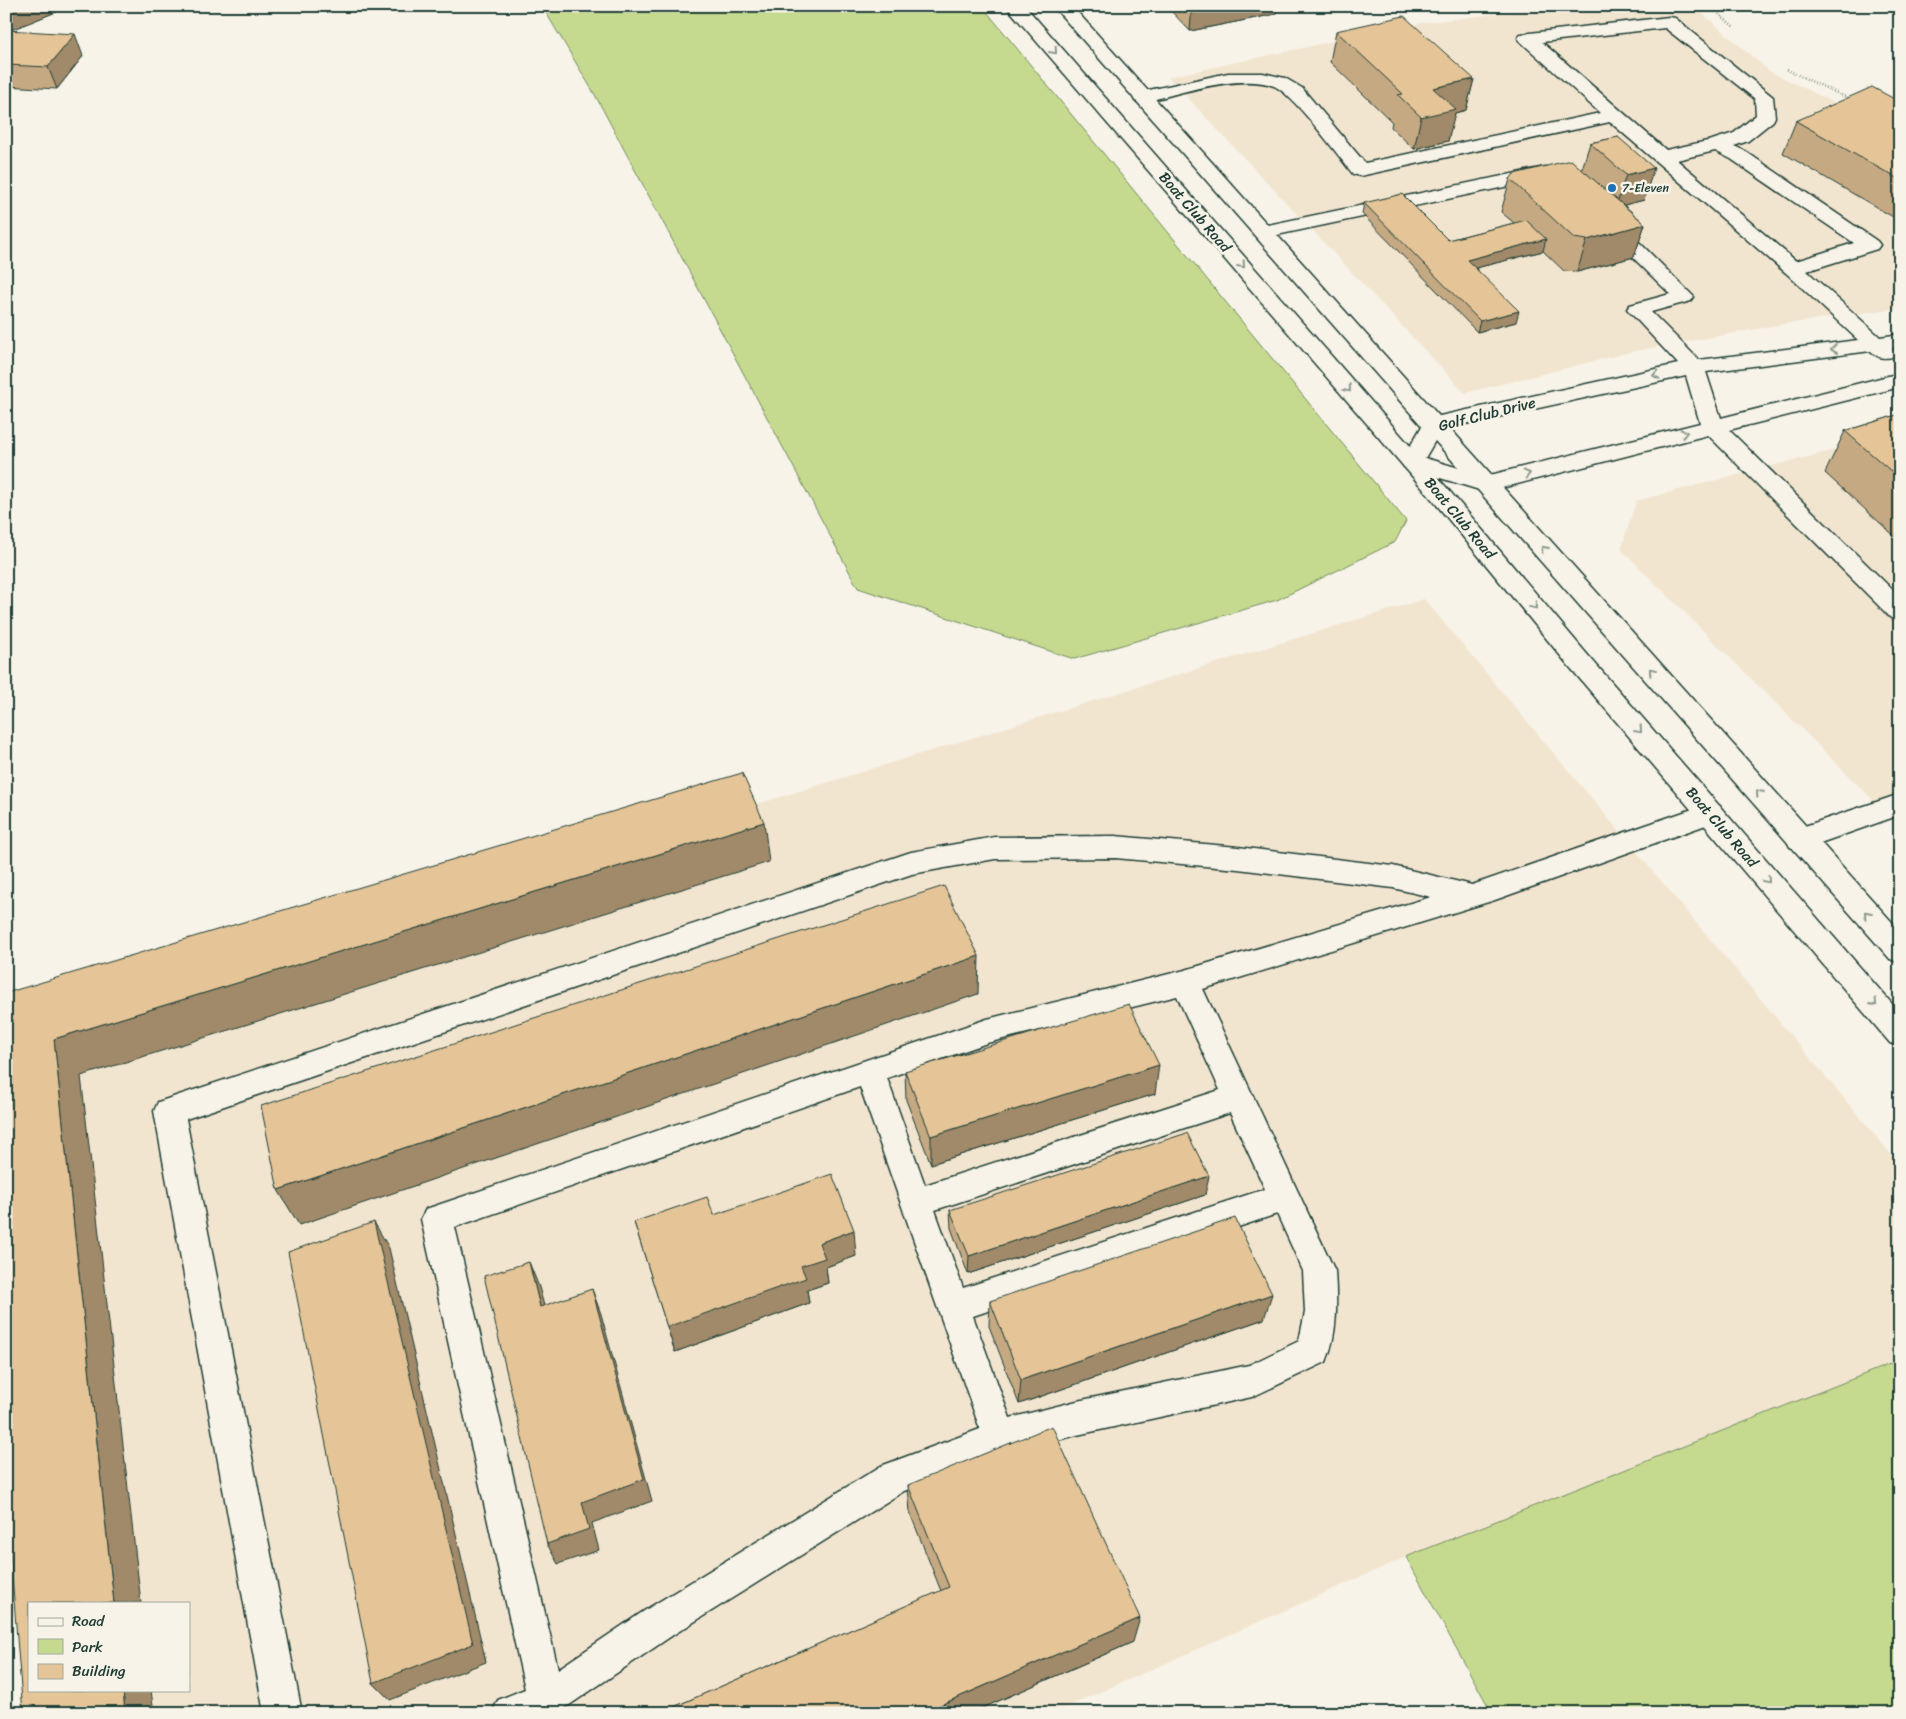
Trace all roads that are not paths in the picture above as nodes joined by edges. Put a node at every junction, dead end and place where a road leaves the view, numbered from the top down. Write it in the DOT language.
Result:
graph roads {
  1 [pos="1016,6"];
  2 [pos="1062,6"];
  3 [pos="1142,96"];
  4 [pos="1614,116"];
  5 [pos="1717,145"];
  6 [pos="1662,157"];
  7 [pos="1360,170"];
  8 [pos="1562,177"];
  9 [pos="1383,193"];
  10 [pos="1596,211"];
  11 [pos="1263,232"];
  12 [pos="1793,269"];
  13 [pos="1900,340"];
  14 [pos="1875,343"];
  15 [pos="1694,367"];
  16 [pos="1900,367"];
  17 [pos="1900,380"];
  18 [pos="1434,424"];
  19 [pos="1712,426"];
  20 [pos="1412,462"];
  21 [pos="1486,484"];
  22 [pos="1900,612"];
  23 [pos="1900,804"];
  24 [pos="1710,813"];
  25 [pos="1800,839"];
  26 [pos="1473,896"];
  27 [pos="1900,951"];
  28 [pos="1185,982"];
  29 [pos="1900,1034"];
  30 [pos="869,1071"];
  31 [pos="1238,1097"];
  32 [pos="1284,1197"];
  33 [pos="916,1202"];
  34 [pos="953,1307"];
  35 [pos="1000,1438"];
  36 [pos="546,1699"];
  37 [pos="283,1713"];
  38 [pos="511,1713"];
  1 -- 20 [label="main road, Boat Club Road, one-way"];
  2 -- 3 [label="main road"];
  3 -- 7 [label="main road"];
  3 -- 11 [label="main road"];
  4 -- 5 [label="main road"];
  4 -- 6 [label="main road"];
  4 -- 7 [label="main road"];
  5 -- 6 [label="main road"];
  5 -- 12 [label="main road"];
  6 -- 12 [label="main road"];
  7 -- 9 [label="main road"];
  8 -- 9 [label="main road"];
  9 -- 11 [label="main road"];
  10 -- 15 [label="main road"];
  11 -- 18 [label="main road"];
  12 -- 14 [label="main road"];
  13 -- 14 [label="main road, Golf Club Drive"];
  14 -- 15 [label="main road, Golf Club Drive, one-way"];
  14 -- 16 [label="main road"];
  15 -- 18 [label="main road, Golf Club Drive, one-way"];
  15 -- 19 [label="main road"];
  17 -- 19 [label="main road"];
  18 -- 20 [label="main road, Golf Club Drive"];
  18 -- 21 [label="main road"];
  21 -- 19 [label="main road, one-way"];
  19 -- 22 [label="main road"];
  20 -- 21 [label="main road"];
  20 -- 24 [label="main road, Boat Club Road, one-way"];
  25 -- 21 [label="main road, one-way"];
  23 -- 25 [label="main road"];
  24 -- 26 [label="main road"];
  24 -- 29 [label="main road, Boat Club Road, one-way"];
  27 -- 25 [label="main road, one-way"];
  26 -- 28 [label="main road"];
  26 -- 37 [label="main road"];
  28 -- 30 [label="main road"];
  28 -- 31 [label="main road"];
  30 -- 33 [label="main road"];
  30 -- 36 [label="main road"];
  31 -- 32 [label="main road"];
  31 -- 33 [label="main road"];
  32 -- 34 [label="main road"];
  32 -- 35 [label="main road"];
  33 -- 34 [label="main road"];
  34 -- 35 [label="main road"];
  35 -- 36 [label="main road"];
  36 -- 38 [label="main road"];
}
